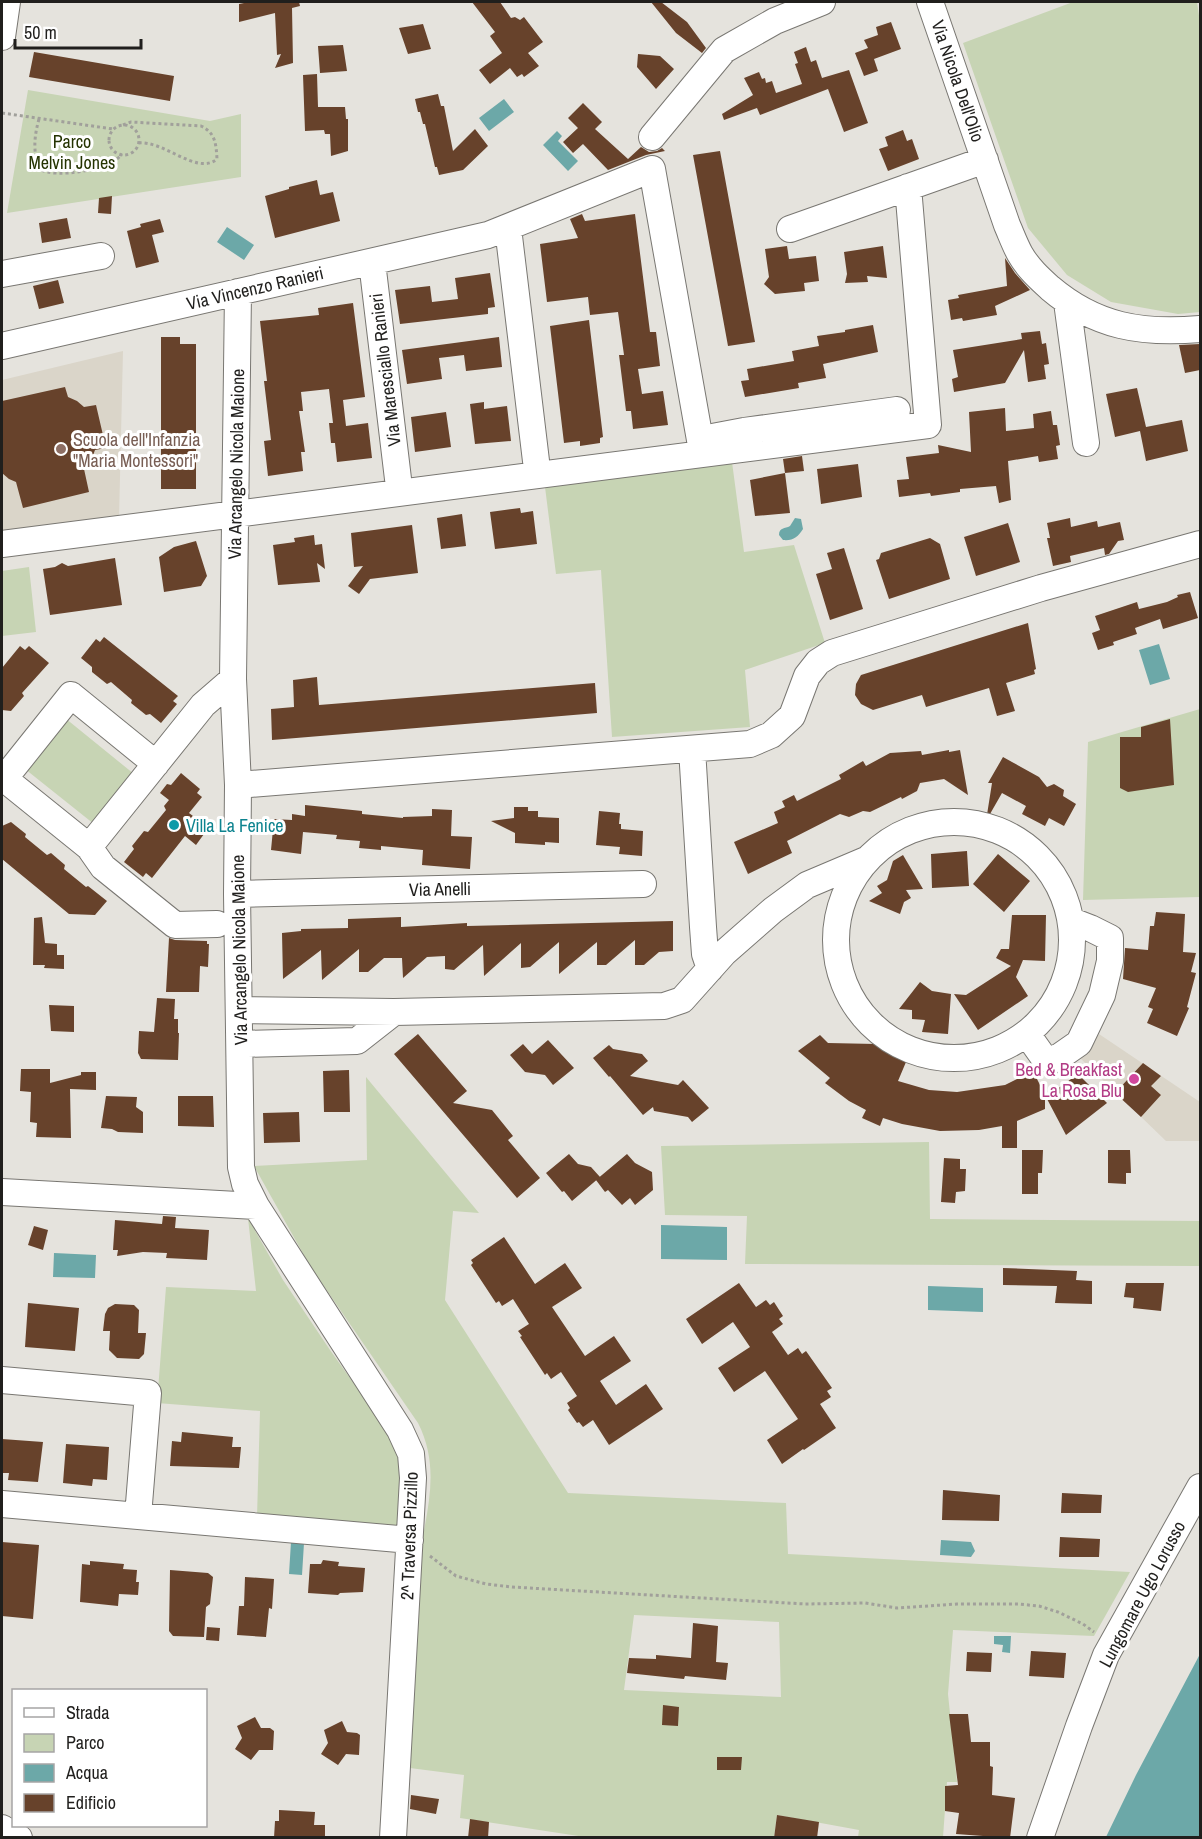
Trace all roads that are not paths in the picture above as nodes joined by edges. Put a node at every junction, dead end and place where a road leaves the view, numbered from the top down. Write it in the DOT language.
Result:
graph roads {
  1 [pos="8,2"];
  2 [pos="822,2"];
  3 [pos="930,2"];
  4 [pos="2,37"];
  5 [pos="652,137"];
  6 [pos="985,160"];
  7 [pos="908,187"];
  8 [pos="508,228"];
  9 [pos="790,229"];
  10 [pos="102,255"];
  11 [pos="372,262"];
  12 [pos="2,274"];
  13 [pos="238,292"];
  14 [pos="1067,302"];
  15 [pos="1200,329"];
  16 [pos="2,346"];
  17 [pos="897,410"];
  18 [pos="700,440"];
  19 [pos="1086,443"];
  20 [pos="536,461"];
  21 [pos="398,479"];
  22 [pos="236,507"];
  23 [pos="2,544"];
  24 [pos="1200,544"];
  25 [pos="233,679"];
  26 [pos="692,749"];
  27 [pos="156,764"];
  28 [pos="3,778"];
  29 [pos="238,785"];
  30 [pos="89,847"];
  31 [pos="866,860"];
  32 [pos="643,884"];
  33 [pos="237,894"];
  34 [pos="1072,921"];
  35 [pos="217,924"];
  36 [pos="710,969"];
  37 [pos="240,1010"];
  38 [pos="394,1012"];
  39 [pos="1027,1034"];
  40 [pos="240,1044"];
  41 [pos="2,1192"];
  42 [pos="256,1206"];
  43 [pos="2,1380"];
  44 [pos="1200,1487"];
  45 [pos="2,1504"];
  46 [pos="138,1516"];
  47 [pos="417,1547"];
  48 [pos="2,1828"];
  49 [pos="19,1838"];
  50 [pos="393,1838"];
  51 [pos="1040,1838"];
  1 -- 4 [label="street"];
  2 -- 5 [label="street"];
  3 -- 6 [label="street, Via Nicola Dell'Olio"];
  6 -- 7 [label="street"];
  6 -- 14 [label="street, Via Nicola Dell'Olio"];
  7 -- 9 [label="street"];
  7 -- 22 [label="street"];
  8 -- 11 [label="street, Via Vincenzo Ranieri"];
  8 -- 18 [label="street, Via Vincenzo Ranieri"];
  8 -- 20 [label="street"];
  10 -- 12 [label="street"];
  11 -- 13 [label="street, Via Vincenzo Ranieri"];
  11 -- 21 [label="street, Via Maresciallo Ranieri"];
  13 -- 16 [label="street, Via Vincenzo Ranieri"];
  13 -- 22 [label="street, Via Arcangelo Nicola Maione"];
  14 -- 15 [label="street, Via Nicola Dell'Olio"];
  14 -- 19 [label="street"];
  17 -- 18 [label="street"];
  18 -- 20 [label="street"];
  20 -- 21 [label="street"];
  21 -- 22 [label="street"];
  22 -- 23 [label="street"];
  22 -- 25 [label="street, Via Arcangelo Nicola Maione"];
  24 -- 26 [label="street"];
  25 -- 27 [label="street"];
  25 -- 29 [label="street, Via Arcangelo Nicola Maione"];
  26 -- 29 [label="street"];
  26 -- 36 [label="street"];
  27 -- 28 [label="street"];
  27 -- 30 [label="street"];
  28 -- 30 [label="street"];
  29 -- 33 [label="street, Via Arcangelo Nicola Maione"];
  30 -- 35 [label="street"];
  31 -- 34 [label="street"];
  31 -- 36 [label="street"];
  31 -- 39 [label="street"];
  32 -- 33 [label="street, Via Anelli"];
  33 -- 37 [label="street, Via Arcangelo Nicola Maione"];
  34 -- 39 [label="street"];
  34 -- 39 [label="street"];
  36 -- 38 [label="street"];
  37 -- 38 [label="street"];
  37 -- 40 [label="street, Via Arcangelo Nicola Maione"];
  38 -- 40 [label="street"];
  40 -- 42 [label="street, Via Arcangelo Nicola Maione"];
  41 -- 42 [label="street"];
  42 -- 47 [label="street, 2^ Traversa Pizzillo"];
  43 -- 46 [label="street"];
  44 -- 51 [label="street, Lungomare Ugo Lorusso"];
  45 -- 46 [label="street"];
  46 -- 47 [label="street"];
  47 -- 50 [label="street, 2^ Traversa Pizzillo"];
  48 -- 49 [label="street"];
}
